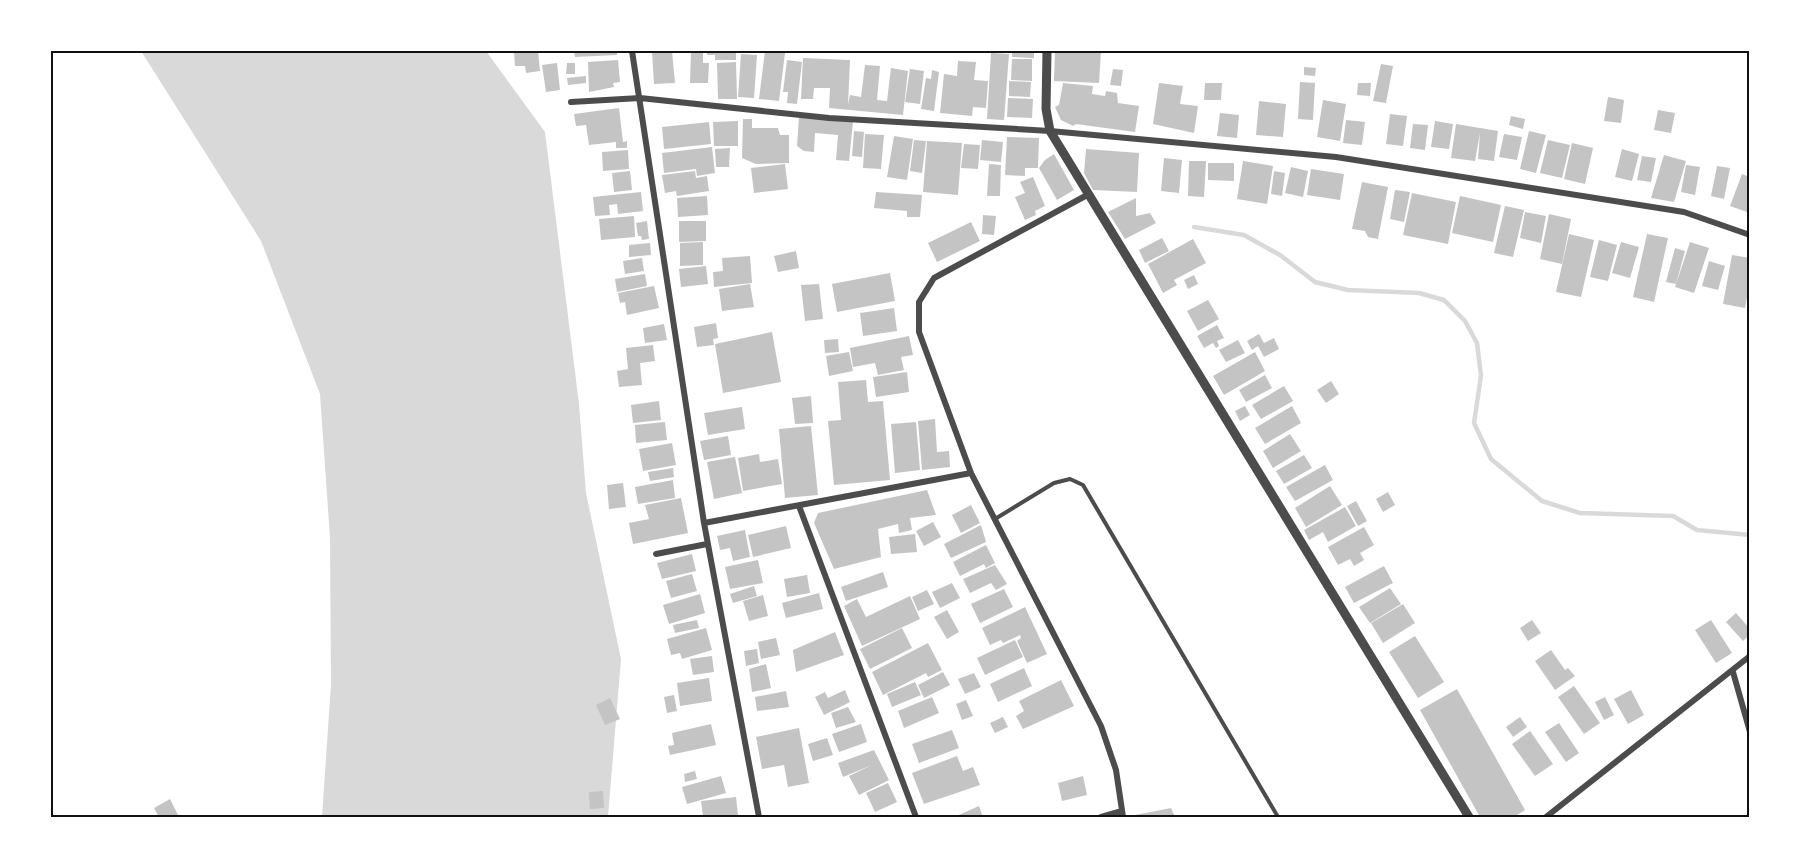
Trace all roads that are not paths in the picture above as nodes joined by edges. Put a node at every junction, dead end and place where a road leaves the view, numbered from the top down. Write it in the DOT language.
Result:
graph roads {
  1 [pos="632,51"];
  2 [pos="1047,51"];
  3 [pos="640,98"];
  4 [pos="571,102"];
  5 [pos="1050,131"];
  6 [pos="1089,194"];
  7 [pos="1750,235"];
  8 [pos="970,473"];
  9 [pos="799,507"];
  10 [pos="994,519"];
  11 [pos="704,523"];
  12 [pos="708,544"];
  13 [pos="656,554"];
  14 [pos="1750,656"];
  15 [pos="1733,672"];
  16 [pos="1750,732"];
  17 [pos="1123,814"];
  18 [pos="759,817"];
  19 [pos="916,817"];
  20 [pos="1101,817"];
  21 [pos="1278,817"];
  22 [pos="1469,817"];
  23 [pos="1546,817"];
  1 -- 3 [label="street"];
  2 -- 5 [label="street"];
  3 -- 4 [label="street"];
  3 -- 5 [label="street"];
  3 -- 11 [label="street"];
  5 -- 6 [label="street"];
  5 -- 7 [label="street"];
  6 -- 8 [label="street"];
  6 -- 22 [label="street"];
  8 -- 9 [label="street"];
  8 -- 10 [label="street"];
  9 -- 11 [label="street"];
  9 -- 19 [label="street"];
  10 -- 17 [label="street"];
  10 -- 21 [label="lane"];
  11 -- 12 [label="street"];
  12 -- 13 [label="street"];
  12 -- 18 [label="street"];
  14 -- 15 [label="street"];
  15 -- 16 [label="street"];
  15 -- 23 [label="street"];
  17 -- 20 [label="street"];
}
